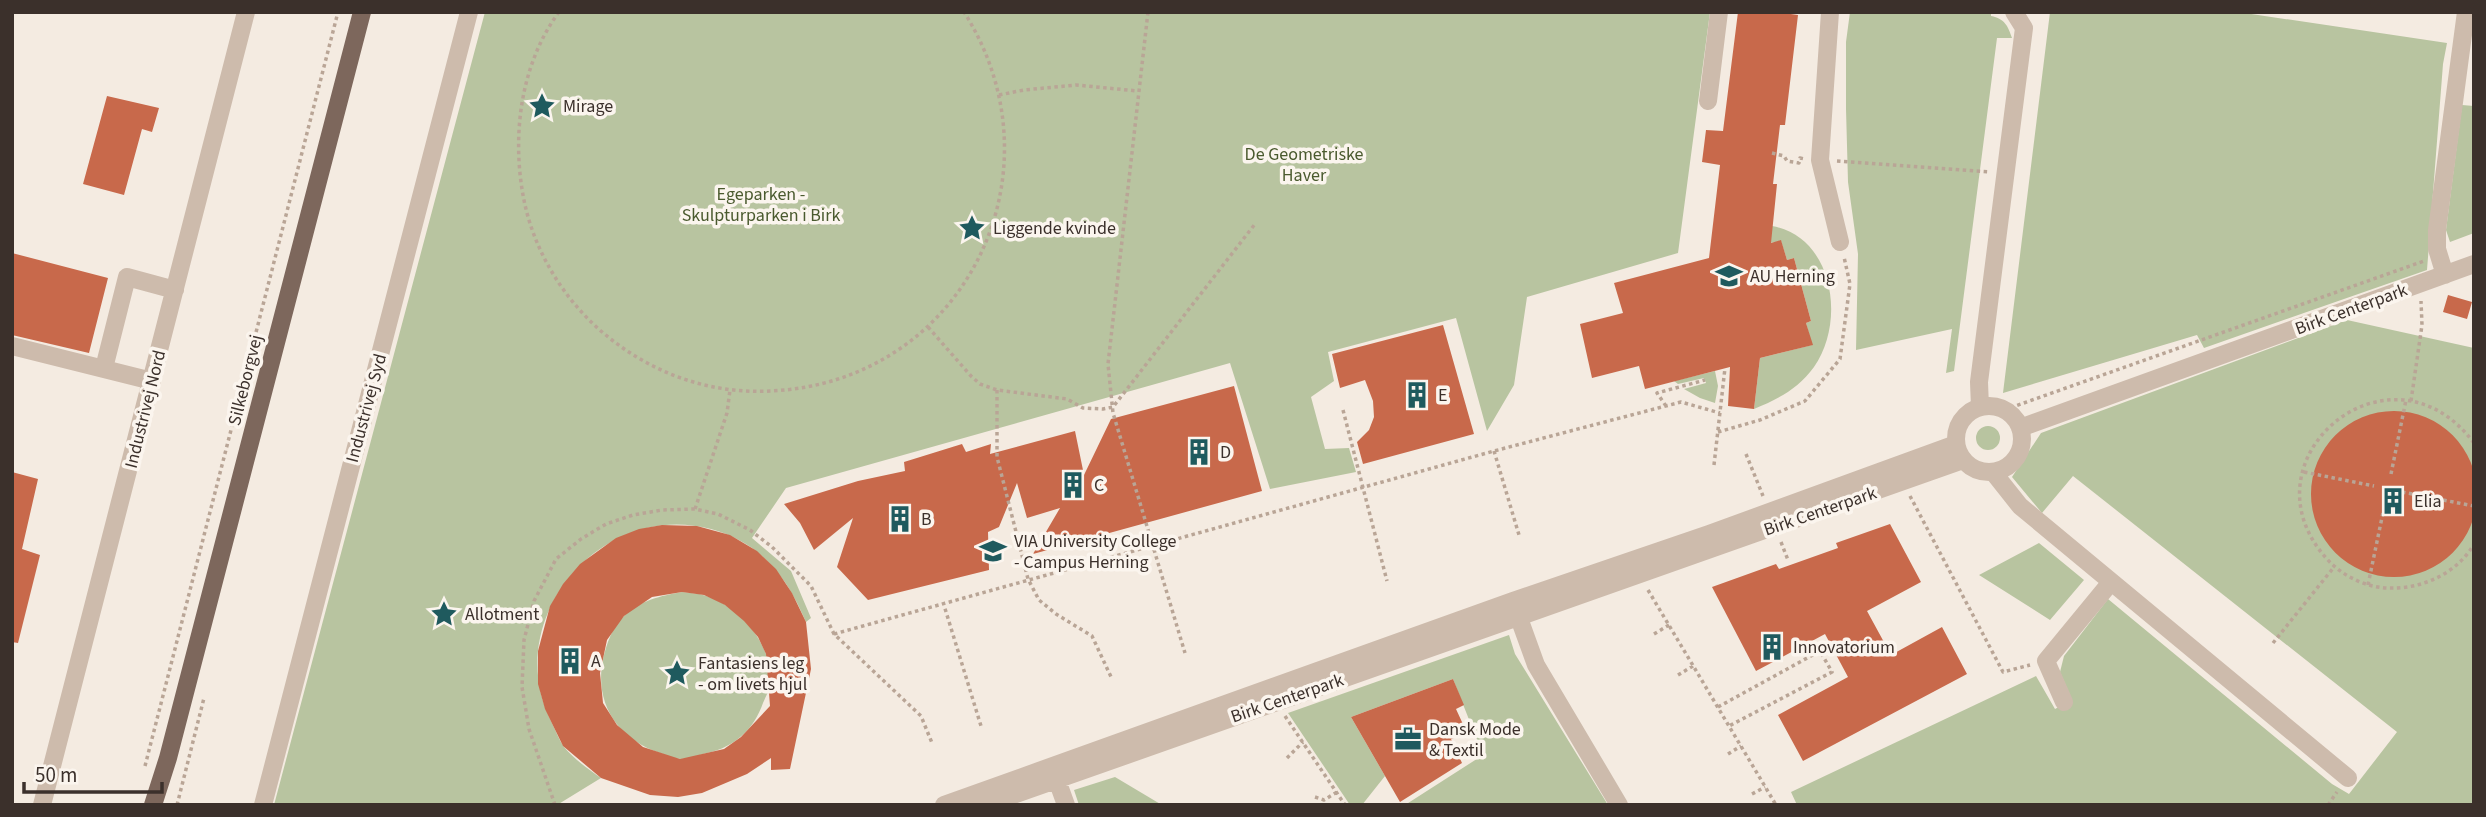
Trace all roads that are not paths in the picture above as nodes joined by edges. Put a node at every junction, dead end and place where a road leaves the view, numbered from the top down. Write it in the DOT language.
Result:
graph roads {
  1 [pos="246,12"];
  2 [pos="362,12"];
  3 [pos="469,12"];
  4 [pos="1719,12"];
  5 [pos="1830,12"];
  6 [pos="2014,12"];
  7 [pos="2466,12"];
  8 [pos="1708,101"];
  9 [pos="1840,242"];
  10 [pos="2474,264"];
  11 [pos="2445,275"];
  12 [pos="175,290"];
  13 [pos="12,346"];
  14 [pos="104,368"];
  15 [pos="152,381"];
  16 [pos="1980,407"];
  17 [pos="2020,428"];
  18 [pos="1959,452"];
  19 [pos="1993,472"];
  20 [pos="2110,582"];
  21 [pos="1516,609"];
  22 [pos="2064,702"];
  23 [pos="168,758"];
  24 [pos="1054,773"];
  25 [pos="2348,778"];
  26 [pos="42,805"];
  27 [pos="153,805"];
  28 [pos="161,805"];
  29 [pos="263,805"];
  30 [pos="944,805"];
  31 [pos="985,805"];
  32 [pos="1066,805"];
  33 [pos="1619,805"];
  1 -- 12 [label="street, Industrivej Nord"];
  2 -- 23 [label="main road, Silkeborgvej"];
  3 -- 29 [label="street, Industrivej Syd"];
  4 -- 8 [label="street"];
  5 -- 9 [label="street"];
  6 -- 16 [label="street"];
  7 -- 11 [label="street"];
  10 -- 11 [label="street, Birk Centerpark"];
  11 -- 17 [label="street, Birk Centerpark"];
  12 -- 14 [label="street"];
  12 -- 15 [label="street, Industrivej Nord"];
  13 -- 14 [label="street"];
  14 -- 15 [label="street"];
  15 -- 26 [label="street, Industrivej Nord"];
  16 -- 17 [label="street"];
  16 -- 18 [label="street"];
  17 -- 19 [label="street"];
  18 -- 19 [label="street"];
  18 -- 21 [label="street, Birk Centerpark"];
  18 -- 21 [label="street, Birk Centerpark"];
  19 -- 20 [label="street"];
  20 -- 22 [label="street"];
  20 -- 25 [label="street"];
  21 -- 24 [label="street, Birk Centerpark"];
  21 -- 24 [label="street, Birk Centerpark"];
  21 -- 33 [label="street"];
  23 -- 27 [label="main road, Silkeborgvej"];
  23 -- 28 [label="main road, Silkeborgvej"];
  24 -- 30 [label="street, Birk Centerpark"];
  24 -- 31 [label="street, Birk Centerpark"];
  24 -- 32 [label="street"];
}
